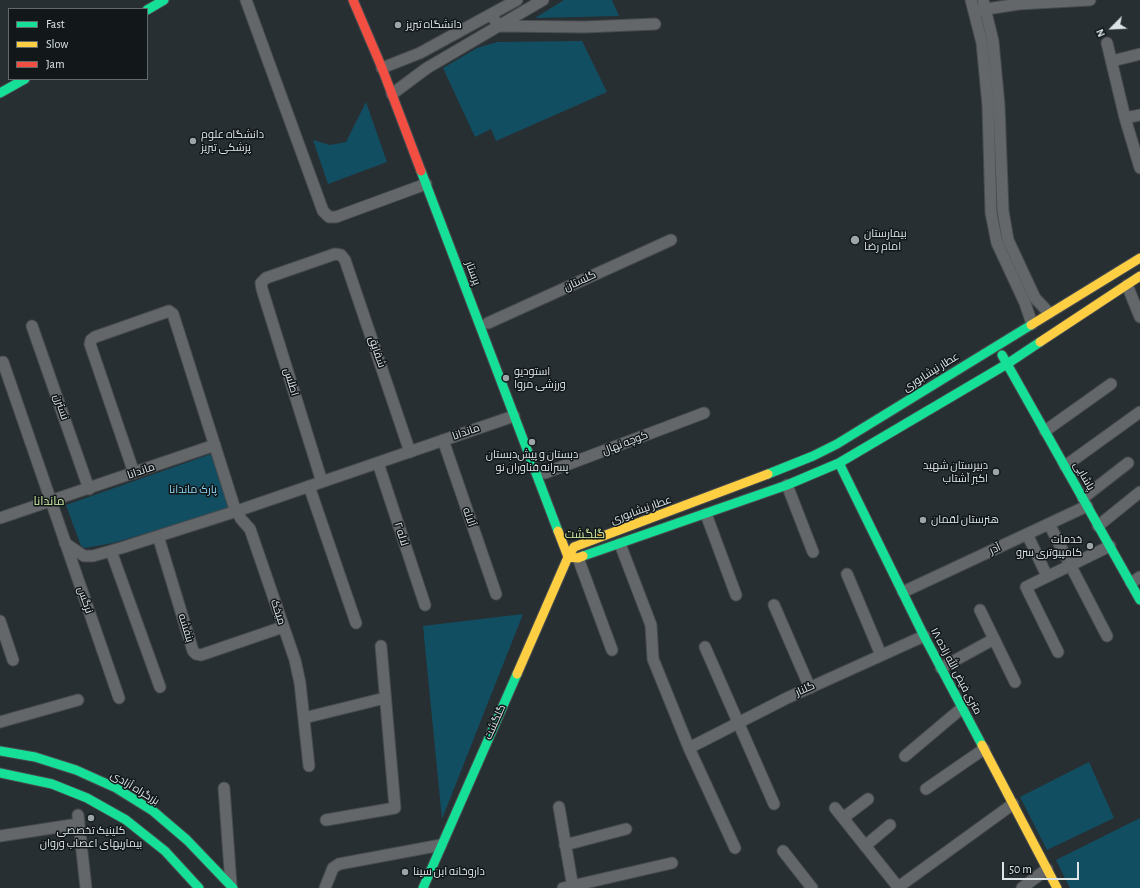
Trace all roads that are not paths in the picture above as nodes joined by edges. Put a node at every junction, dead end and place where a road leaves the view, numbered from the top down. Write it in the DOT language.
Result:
graph roads {
  1 [pos="164,0"];
  2 [pos="246,0"];
  3 [pos="353,0"];
  4 [pos="360,0"];
  5 [pos="517,0"];
  6 [pos="543,0"];
  7 [pos="971,0"];
  8 [pos="1090,0"];
  9 [pos="1022,2"];
  10 [pos="985,4"];
  11 [pos="148,9"];
  12 [pos="975,12"];
  13 [pos="492,15"];
  14 [pos="655,24"];
  15 [pos="498,26"];
  16 [pos="1107,43"];
  17 [pos="1140,54"];
  18 [pos="1112,61"];
  19 [pos="385,67"];
  20 [pos="23,80"];
  21 [pos="395,92"];
  22 [pos="0,93"];
  23 [pos="1140,115"];
  24 [pos="1125,118"];
  25 [pos="1140,168"];
  26 [pos="426,184"];
  27 [pos="997,212"];
  28 [pos="671,240"];
  29 [pos="341,255"];
  30 [pos="1140,258"];
  31 [pos="1140,276"];
  32 [pos="1127,285"];
  33 [pos="1049,313"];
  34 [pos="1140,317"];
  35 [pos="488,323"];
  36 [pos="1032,324"];
  37 [pos="32,326"];
  38 [pos="997,345"];
  39 [pos="2,362"];
  40 [pos="1007,364"];
  41 [pos="1111,384"];
  42 [pos="1140,412"];
  43 [pos="704,413"];
  44 [pos="514,416"];
  45 [pos="1045,431"];
  46 [pos="443,440"];
  47 [pos="214,445"];
  48 [pos="410,452"];
  49 [pos="378,463"];
  50 [pos="838,463"];
  51 [pos="1128,463"];
  52 [pos="1065,466"];
  53 [pos="134,473"];
  54 [pos="545,473"];
  55 [pos="322,482"];
  56 [pos="787,485"];
  57 [pos="309,486"];
  58 [pos="89,488"];
  59 [pos="1140,492"];
  60 [pos="51,502"];
  61 [pos="1085,502"];
  62 [pos="237,511"];
  63 [pos="706,514"];
  64 [pos="0,518"];
  65 [pos="1049,524"];
  66 [pos="1098,526"];
  67 [pos="1027,534"];
  68 [pos="158,536"];
  69 [pos="65,542"];
  70 [pos="620,544"];
  71 [pos="1110,546"];
  72 [pos="574,547"];
  73 [pos="111,551"];
  74 [pos="813,552"];
  75 [pos="573,557"];
  76 [pos="1070,565"];
  77 [pos="847,574"];
  78 [pos="1048,576"];
  79 [pos="1135,580"];
  80 [pos="903,592"];
  81 [pos="496,594"];
  82 [pos="736,595"];
  83 [pos="1140,600"];
  84 [pos="774,605"];
  85 [pos="425,606"];
  86 [pos="980,610"];
  87 [pos="0,621"];
  88 [pos="356,623"];
  89 [pos="283,628"];
  90 [pos="924,636"];
  91 [pos="1107,636"];
  92 [pos="994,639"];
  93 [pos="380,646"];
  94 [pos="705,647"];
  95 [pos="612,650"];
  96 [pos="1058,652"];
  97 [pos="881,656"];
  98 [pos="13,660"];
  99 [pos="941,668"];
  100 [pos="1015,682"];
  101 [pos="160,686"];
  102 [pos="810,688"];
  103 [pos="119,698"];
  104 [pos="385,698"];
  105 [pos="78,700"];
  106 [pos="962,708"];
  107 [pos="304,718"];
  108 [pos="0,722"];
  109 [pos="738,722"];
  110 [pos="689,748"];
  111 [pos="984,749"];
  112 [pos="0,751"];
  113 [pos="905,756"];
  114 [pos="310,766"];
  115 [pos="0,773"];
  116 [pos="224,788"];
  117 [pos="926,789"];
  118 [pos="868,799"];
  119 [pos="774,804"];
  120 [pos="1013,804"];
  121 [pos="559,807"];
  122 [pos="835,808"];
  123 [pos="843,818"];
  124 [pos="326,820"];
  125 [pos="890,825"];
  126 [pos="626,829"];
  127 [pos="0,836"];
  128 [pos="441,845"];
  129 [pos="565,845"];
  130 [pos="865,846"];
  131 [pos="735,848"];
  132 [pos="783,851"];
  133 [pos="672,863"];
  134 [pos="1047,869"];
  135 [pos="232,886"];
  136 [pos="569,887"];
  137 [pos="86,888"];
  138 [pos="199,888"];
  139 [pos="325,888"];
  140 [pos="423,888"];
  141 [pos="812,888"];
  142 [pos="897,888"];
  143 [pos="1022,888"];
  144 [pos="1057,888"];
  1 -- 11 [label="main road"];
  2 -- 26 [label="street"];
  3 -- 19 [label="main road, پرستار"];
  4 -- 19 [label="main road, پرستار"];
  5 -- 13 [label="street"];
  6 -- 15 [label="street"];
  7 -- 12 [label="street"];
  8 -- 9 [label="street"];
  9 -- 10 [label="street"];
  10 -- 12 [label="street"];
  10 -- 27 [label="street"];
  12 -- 27 [label="street"];
  13 -- 15 [label="street"];
  13 -- 19 [label="street"];
  14 -- 15 [label="street"];
  15 -- 21 [label="street"];
  16 -- 18 [label="street"];
  17 -- 18 [label="street"];
  18 -- 24 [label="street"];
  19 -- 21 [label="main road, پرستار"];
  20 -- 22 [label="main road"];
  21 -- 26 [label="main road, پرستار"];
  21 -- 35 [label="main road, پرستار"];
  23 -- 24 [label="street"];
  24 -- 25 [label="street"];
  26 -- 44 [label="main road, پرستار"];
  27 -- 33 [label="street"];
  27 -- 36 [label="street"];
  28 -- 35 [label="street, گلستان"];
  29 -- 48 [label="street, شقایق"];
  29 -- 55 [label="street, اطلس"];
  30 -- 33 [label="main road, عطار نیشابوری"];
  31 -- 32 [label="main road"];
  32 -- 34 [label="street"];
  32 -- 40 [label="main road"];
  33 -- 36 [label="main road, عطار نیشابوری"];
  35 -- 54 [label="main road, پرستار"];
  36 -- 38 [label="main road, عطار نیشابوری"];
  37 -- 58 [label="street, نسترن"];
  38 -- 40 [label="main road, پاشایی"];
  38 -- 72 [label="main road, عطار نیشابوری"];
  39 -- 60 [label="street, نرگس"];
  40 -- 45 [label="main road, پاشایی"];
  40 -- 50 [label="main road"];
  41 -- 45 [label="street"];
  42 -- 52 [label="street"];
  43 -- 54 [label="street, کوچه نهال"];
  44 -- 46 [label="street, ماندانا"];
  44 -- 75 [label="main road, پرستار"];
  45 -- 52 [label="main road, پاشایی"];
  46 -- 48 [label="street, ماندانا"];
  46 -- 81 [label="street, آلاله"];
  47 -- 53 [label="street, ماندانا"];
  47 -- 53 [label="street"];
  47 -- 62 [label="street"];
  48 -- 49 [label="street, ماندانا"];
  49 -- 55 [label="street, ماندانا"];
  49 -- 85 [label="street, لاله ۲"];
  50 -- 56 [label="main road"];
  50 -- 80 [label="main road, ۱۸ متری فیض الله زاده"];
  51 -- 61 [label="street, آدر"];
  52 -- 61 [label="main road, پاشایی"];
  53 -- 58 [label="street, ماندانا"];
  54 -- 72 [label="main road, پرستار"];
  55 -- 57 [label="street, ماندانا"];
  56 -- 63 [label="main road"];
  56 -- 74 [label="street"];
  57 -- 62 [label="street, ماندانا"];
  57 -- 88 [label="street"];
  58 -- 60 [label="street, ماندانا"];
  59 -- 66 [label="street"];
  60 -- 64 [label="street, ماندانا"];
  60 -- 69 [label="street, نرگس"];
  61 -- 65 [label="street, آدر"];
  61 -- 66 [label="main road, پاشایی"];
  62 -- 68 [label="street, ماندانا"];
  62 -- 89 [label="street, میخک"];
  63 -- 70 [label="main road"];
  63 -- 82 [label="street"];
  65 -- 67 [label="street, آدر"];
  65 -- 76 [label="street"];
  66 -- 71 [label="main road, پاشایی"];
  67 -- 78 [label="street"];
  67 -- 80 [label="street, آدر"];
  68 -- 73 [label="street, ماندانا"];
  68 -- 89 [label="street, بنفشه"];
  69 -- 73 [label="street, ماندانا"];
  69 -- 103 [label="street, نرگس"];
  70 -- 75 [label="main road"];
  70 -- 110 [label="street"];
  71 -- 76 [label="street"];
  71 -- 79 [label="main road, پاشایی"];
  72 -- 75 [label="main road"];
  73 -- 101 [label="street"];
  75 -- 95 [label="street"];
  75 -- 128 [label="main road, گلگشت"];
  76 -- 78 [label="street"];
  76 -- 91 [label="street"];
  77 -- 97 [label="street"];
  78 -- 96 [label="street"];
  79 -- 83 [label="main road, پاشایی"];
  80 -- 90 [label="main road, ۱۸ متری فیض الله زاده"];
  84 -- 102 [label="street"];
  86 -- 92 [label="street"];
  87 -- 98 [label="street"];
  89 -- 107 [label="street, میخک"];
  90 -- 97 [label="street, گلنار"];
  90 -- 99 [label="main road, ۱۸ متری فیض الله زاده"];
  92 -- 99 [label="street"];
  92 -- 100 [label="street"];
  93 -- 104 [label="street"];
  94 -- 109 [label="street"];
  97 -- 102 [label="street, گلنار"];
  99 -- 106 [label="main road, ۱۸ متری فیض الله زاده"];
  102 -- 109 [label="street, گلنار"];
  104 -- 107 [label="street"];
  104 -- 124 [label="street"];
  105 -- 108 [label="street"];
  106 -- 111 [label="main road, ۱۸ متری فیض الله زاده"];
  106 -- 113 [label="street"];
  107 -- 114 [label="street, میخک"];
  109 -- 110 [label="street, گلنار"];
  109 -- 119 [label="street"];
  110 -- 131 [label="street"];
  111 -- 117 [label="street"];
  111 -- 120 [label="main road, ۱۸ متری فیض الله زاده"];
  112 -- 135 [label="main road, بزرگراه آزادی"];
  115 -- 138 [label="main road"];
  116 -- 135 [label="street"];
  118 -- 123 [label="street"];
  120 -- 134 [label="main road, ۱۸ متری فیض الله زاده"];
  120 -- 142 [label="street"];
  121 -- 129 [label="street"];
  122 -- 123 [label="street"];
  123 -- 130 [label="street"];
  125 -- 130 [label="street"];
  126 -- 129 [label="street"];
  127 -- 137 [label="street"];
  128 -- 139 [label="street"];
  128 -- 140 [label="main road, گلگشت"];
  129 -- 136 [label="street"];
  130 -- 142 [label="street"];
  132 -- 141 [label="street"];
  133 -- 136 [label="street"];
  134 -- 143 [label="street"];
  134 -- 144 [label="main road, ۱۸ متری فیض الله زاده"];
}
